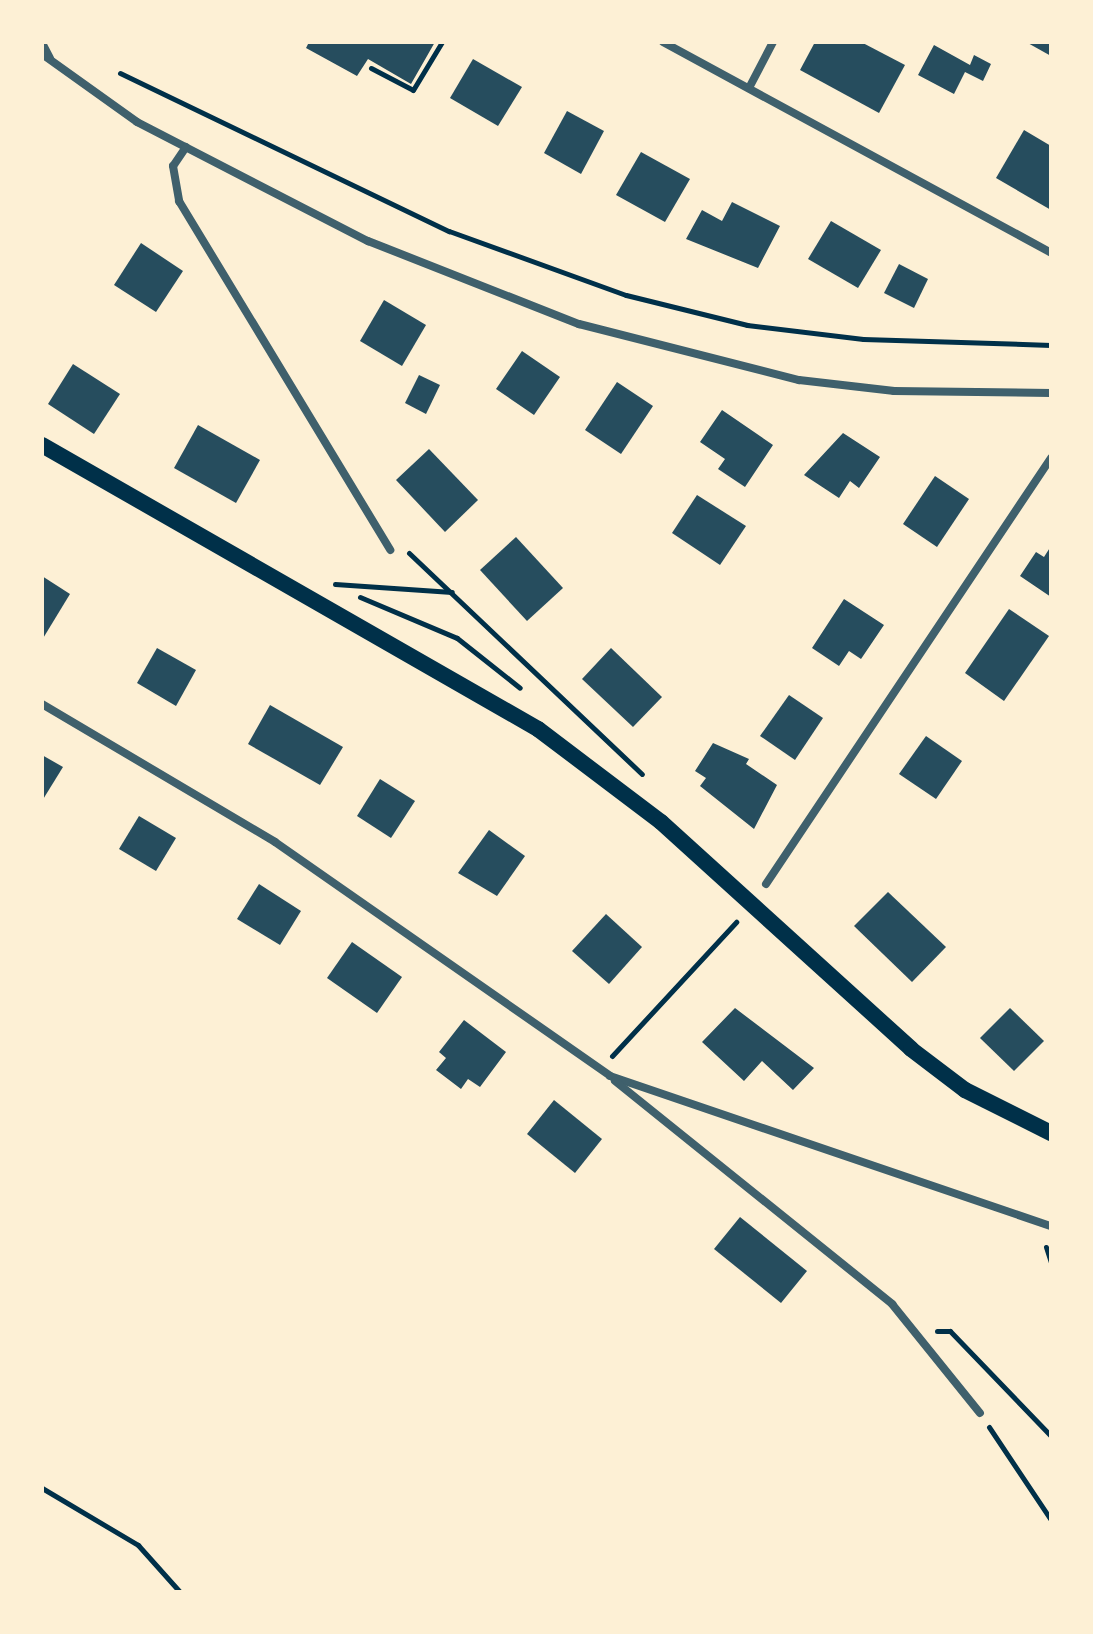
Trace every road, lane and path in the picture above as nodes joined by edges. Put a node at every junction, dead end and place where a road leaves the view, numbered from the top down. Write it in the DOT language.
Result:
graph roads {
  1 [pos="442,42"];
  2 [pos="663,42"];
  3 [pos="773,42"];
  4 [pos="42,43"];
  5 [pos="46,56"];
  6 [pos="371,68"];
  7 [pos="120,73"];
  8 [pos="749,88"];
  9 [pos="186,147"];
  10 [pos="1051,253"];
  11 [pos="1051,345"];
  12 [pos="1051,393"];
  13 [pos="42,445"];
  14 [pos="1051,458"];
  15 [pos="378,526"];
  16 [pos="390,550"];
  17 [pos="324,586"];
  18 [pos="453,592"];
  19 [pos="42,704"];
  20 [pos="633,766"];
  21 [pos="766,884"];
  22 [pos="754,902"];
  23 [pos="600,1069"];
  24 [pos="610,1076"];
  25 [pos="1051,1133"];
  26 [pos="1051,1226"];
  27 [pos="1051,1248"];
  28 [pos="1051,1262"];
  29 [pos="920,1341"];
  30 [pos="980,1413"];
  31 [pos="1051,1436"];
  32 [pos="42,1488"];
  33 [pos="1051,1520"];
  34 [pos="180,1592"];
  1 -- 6 [label="path"];
  2 -- 8 [label="street"];
  3 -- 8 [label="street"];
  4 -- 5 [label="street"];
  5 -- 9 [label="street"];
  7 -- 11 [label="path"];
  8 -- 10 [label="street"];
  9 -- 12 [label="street"];
  9 -- 15 [label="street"];
  13 -- 22 [label="main road"];
  14 -- 21 [label="street"];
  15 -- 16 [label="street"];
  15 -- 18 [label="path"];
  17 -- 18 [label="path"];
  18 -- 20 [label="path"];
  19 -- 23 [label="street"];
  22 -- 23 [label="path"];
  22 -- 25 [label="main road"];
  23 -- 24 [label="street"];
  24 -- 26 [label="street"];
  24 -- 29 [label="street"];
  27 -- 28 [label="path"];
  29 -- 30 [label="street"];
  29 -- 31 [label="path"];
  30 -- 33 [label="path"];
  32 -- 34 [label="path"];
}
